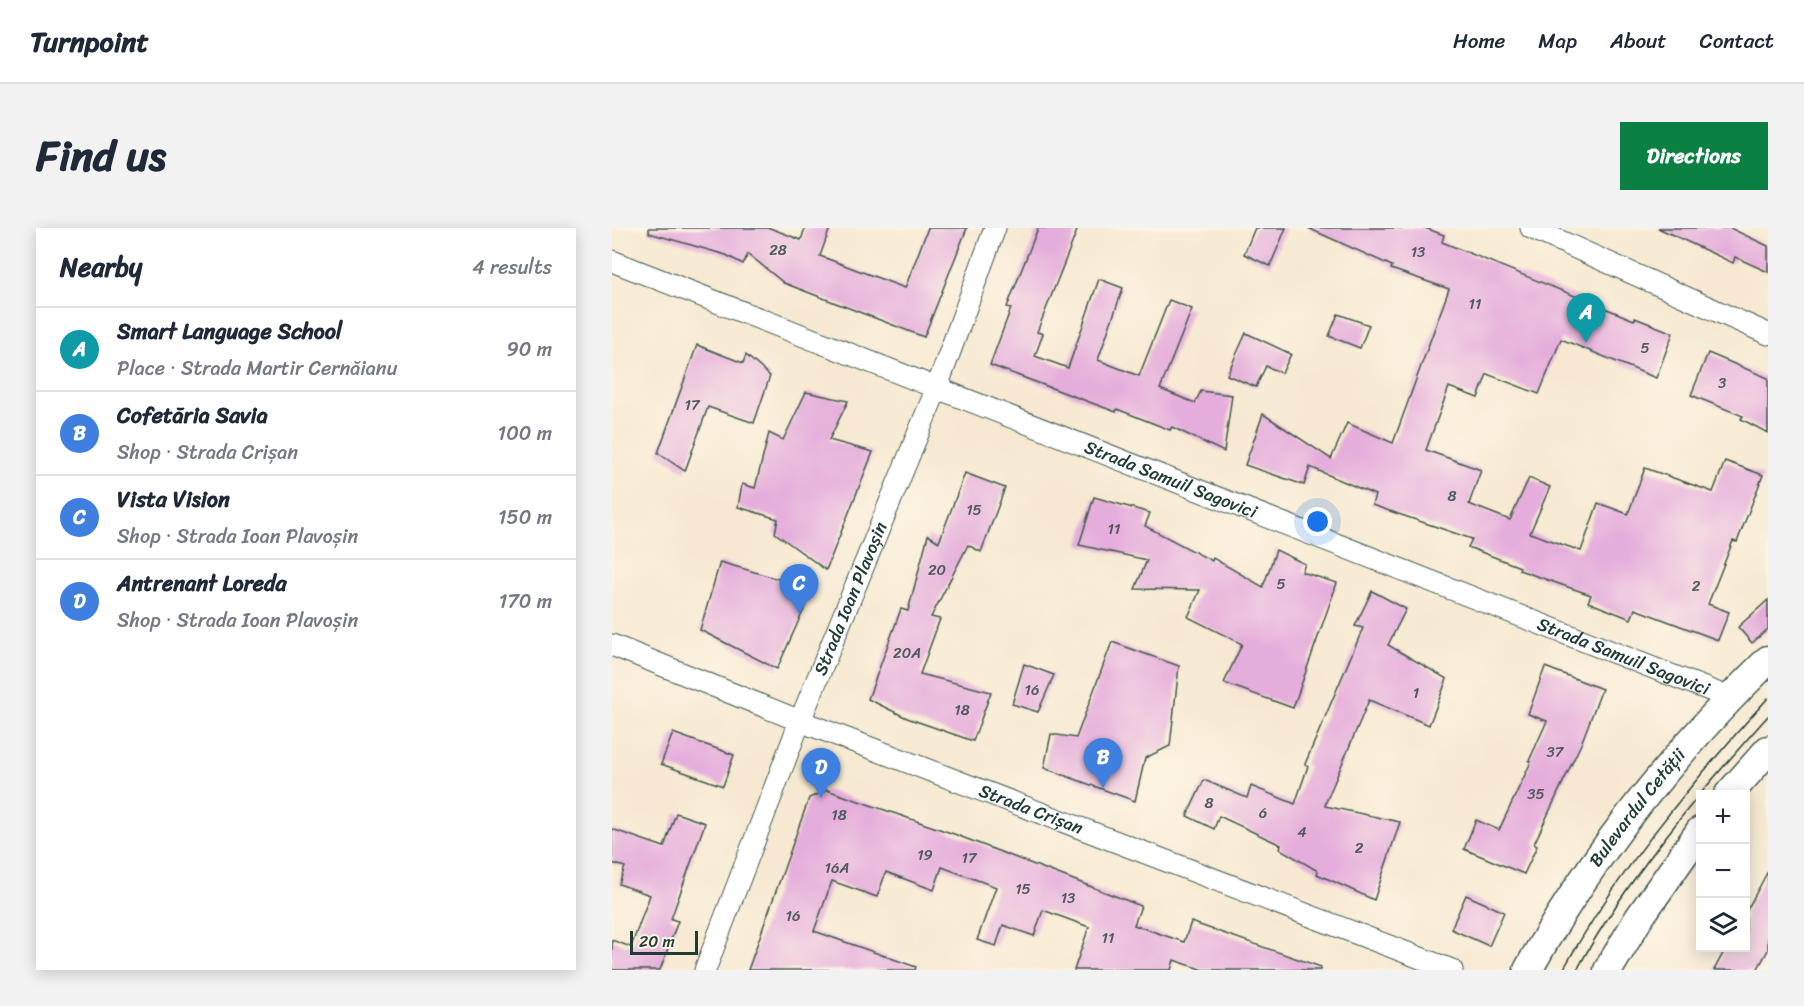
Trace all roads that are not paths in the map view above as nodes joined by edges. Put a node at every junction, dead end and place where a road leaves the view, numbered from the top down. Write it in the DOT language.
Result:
graph roads {
  1 [pos="995,228"];
  2 [pos="1531,228"];
  3 [pos="612,261"];
  4 [pos="1768,334"];
  5 [pos="936,390"];
  6 [pos="612,645"];
  7 [pos="1768,660"];
  8 [pos="1730,698"];
  9 [pos="800,721"];
  10 [pos="1768,750"];
  11 [pos="1733,790"];
  12 [pos="1696,838"];
  13 [pos="705,970"];
  14 [pos="1452,970"];
  15 [pos="1528,970"];
  16 [pos="1608,970"];
  1 -- 5 [label="street, Strada Ioan Plavoșin"];
  2 -- 4 [label="street"];
  3 -- 5 [label="street, Strada Samuil Sagovici"];
  5 -- 8 [label="street, Strada Samuil Sagovici"];
  5 -- 9 [label="street, Strada Ioan Plavoșin"];
  6 -- 9 [label="street, Strada Crișan"];
  7 -- 8 [label="main road, Bulevardul Cetății"];
  8 -- 15 [label="main road, Bulevardul Cetății"];
  9 -- 13 [label="street, Strada Ioan Plavoșin"];
  9 -- 14 [label="street, Strada Crișan"];
  10 -- 11 [label="main road"];
  12 -- 16 [label="main road"];
}
